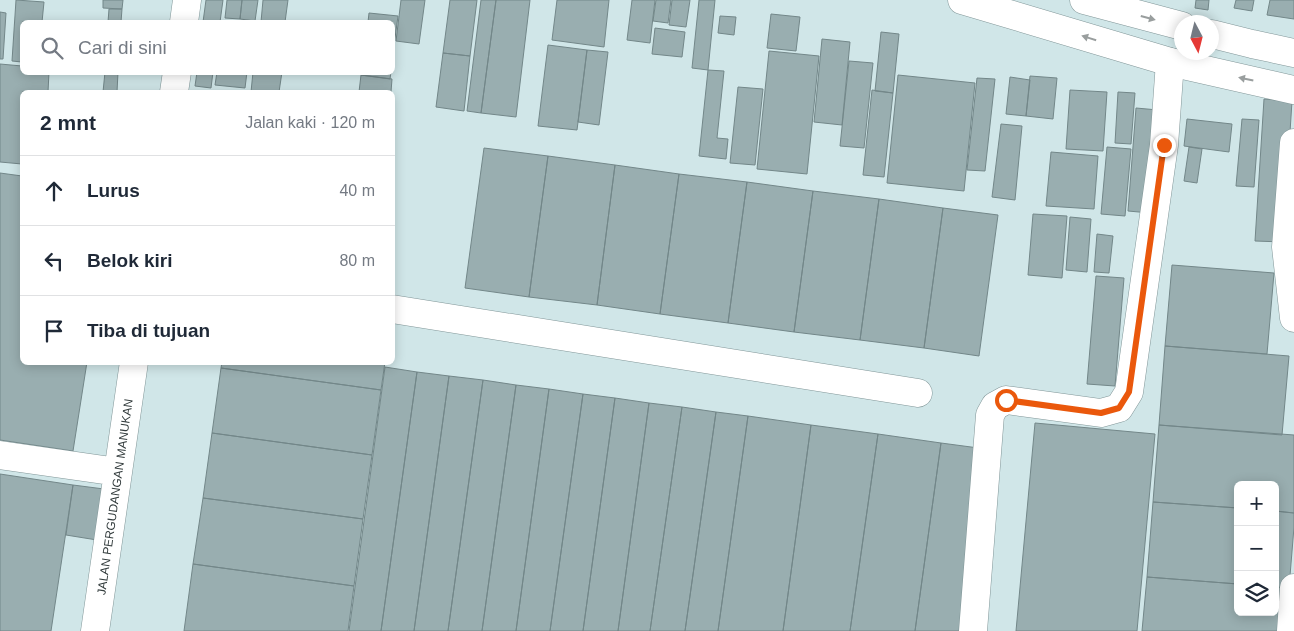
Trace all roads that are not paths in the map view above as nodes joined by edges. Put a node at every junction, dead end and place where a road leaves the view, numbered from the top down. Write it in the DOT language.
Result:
graph roads {
  1 [pos="187,0"];
  2 [pos="962,0"];
  3 [pos="1084,0"];
  4 [pos="184,20"];
  5 [pos="1174,24"];
  6 [pos="1219,36"];
  7 [pos="1294,53"];
  8 [pos="1170,62"];
  9 [pos="176,75"];
  10 [pos="174,90"];
  11 [pos="1294,90"];
  12 [pos="1294,143"];
  13 [pos="395,309"];
  14 [pos="1294,318"];
  15 [pos="134,365"];
  16 [pos="918,393"];
  17 [pos="0,455"];
  18 [pos="118,472"];
  19 [pos="1294,588"];
  20 [pos="95,631"];
  21 [pos="973,631"];
  22 [pos="1291,631"];
  1 -- 4 [label="main road"];
  8 -- 2 [label="main road, one-way"];
  3 -- 5 [label="main road, one-way"];
  6 -- 7 [label="main road"];
  11 -- 8 [label="main road, one-way"];
  8 -- 21 [label="main road"];
  9 -- 10 [label="main road"];
  12 -- 14 [label="main road"];
  13 -- 16 [label="main road"];
  15 -- 18 [label="main road, JALAN PERGUDANGAN MANUKAN"];
  17 -- 18 [label="main road"];
  18 -- 20 [label="main road, JALAN PERGUDANGAN MANUKAN"];
  19 -- 22 [label="main road"];
}
